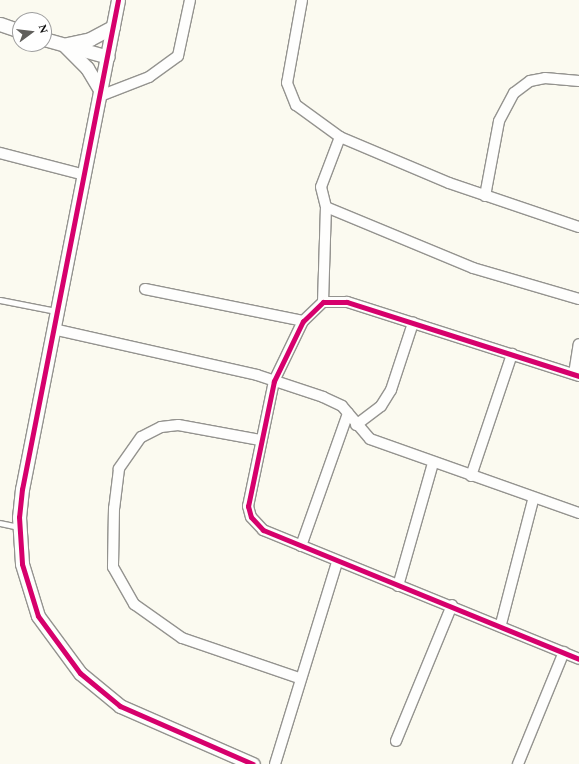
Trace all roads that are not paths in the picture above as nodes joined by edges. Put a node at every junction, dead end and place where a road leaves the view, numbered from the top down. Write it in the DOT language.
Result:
graph roads {
  1 [pos="118,0"];
  2 [pos="190,0"];
  3 [pos="302,0"];
  4 [pos="0,24"];
  5 [pos="113,27"];
  6 [pos="12,28"];
  7 [pos="52,41"];
  8 [pos="64,44"];
  9 [pos="108,57"];
  10 [pos="579,81"];
  11 [pos="100,96"];
  12 [pos="340,137"];
  13 [pos="0,153"];
  14 [pos="85,175"];
  15 [pos="485,196"];
  16 [pos="326,206"];
  17 [pos="579,227"];
  18 [pos="145,290"];
  19 [pos="0,300"];
  20 [pos="579,300"];
  21 [pos="323,302"];
  22 [pos="57,312"];
  23 [pos="303,321"];
  24 [pos="413,323"];
  25 [pos="53,329"];
  26 [pos="579,344"];
  27 [pos="512,354"];
  28 [pos="576,375"];
  29 [pos="274,381"];
  30 [pos="348,413"];
  31 [pos="356,425"];
  32 [pos="260,440"];
  33 [pos="433,463"];
  34 [pos="471,476"];
  35 [pos="534,500"];
  36 [pos="579,511"];
  37 [pos="0,523"];
  38 [pos="20,528"];
  39 [pos="300,546"];
  40 [pos="337,562"];
  41 [pos="398,586"];
  42 [pos="452,605"];
  43 [pos="500,624"];
  44 [pos="564,652"];
  45 [pos="579,659"];
  46 [pos="299,678"];
  47 [pos="396,741"];
  48 [pos="253,764"];
  49 [pos="275,764"];
  50 [pos="518,764"];
  1 -- 5 [label="street"];
  2 -- 11 [label="street"];
  3 -- 12 [label="street"];
  4 -- 6 [label="street"];
  5 -- 8 [label="street"];
  5 -- 9 [label="street"];
  7 -- 8 [label="street"];
  8 -- 9 [label="street"];
  8 -- 11 [label="street"];
  9 -- 11 [label="street"];
  10 -- 15 [label="street"];
  11 -- 14 [label="street"];
  12 -- 15 [label="street"];
  12 -- 16 [label="street"];
  13 -- 14 [label="street"];
  14 -- 22 [label="street"];
  15 -- 17 [label="street"];
  16 -- 20 [label="street"];
  16 -- 21 [label="street"];
  18 -- 23 [label="street"];
  19 -- 22 [label="lane"];
  21 -- 23 [label="street"];
  21 -- 24 [label="street"];
  22 -- 25 [label="street"];
  23 -- 29 [label="street"];
  24 -- 27 [label="street"];
  24 -- 31 [label="street"];
  25 -- 29 [label="street"];
  25 -- 38 [label="street"];
  26 -- 28 [label="street"];
  27 -- 28 [label="street"];
  27 -- 34 [label="street"];
  29 -- 30 [label="street"];
  29 -- 32 [label="street"];
  30 -- 31 [label="street"];
  30 -- 39 [label="street"];
  31 -- 33 [label="street"];
  32 -- 39 [label="street"];
  32 -- 46 [label="street"];
  33 -- 34 [label="street"];
  33 -- 41 [label="street"];
  34 -- 35 [label="street"];
  35 -- 36 [label="street"];
  35 -- 43 [label="street"];
  37 -- 38 [label="lane"];
  38 -- 48 [label="street"];
  39 -- 40 [label="street"];
  40 -- 41 [label="street"];
  40 -- 46 [label="street"];
  41 -- 42 [label="street"];
  42 -- 43 [label="street"];
  42 -- 47 [label="street"];
  43 -- 44 [label="street"];
  44 -- 45 [label="street"];
  44 -- 50 [label="street"];
  46 -- 49 [label="street"];
}
